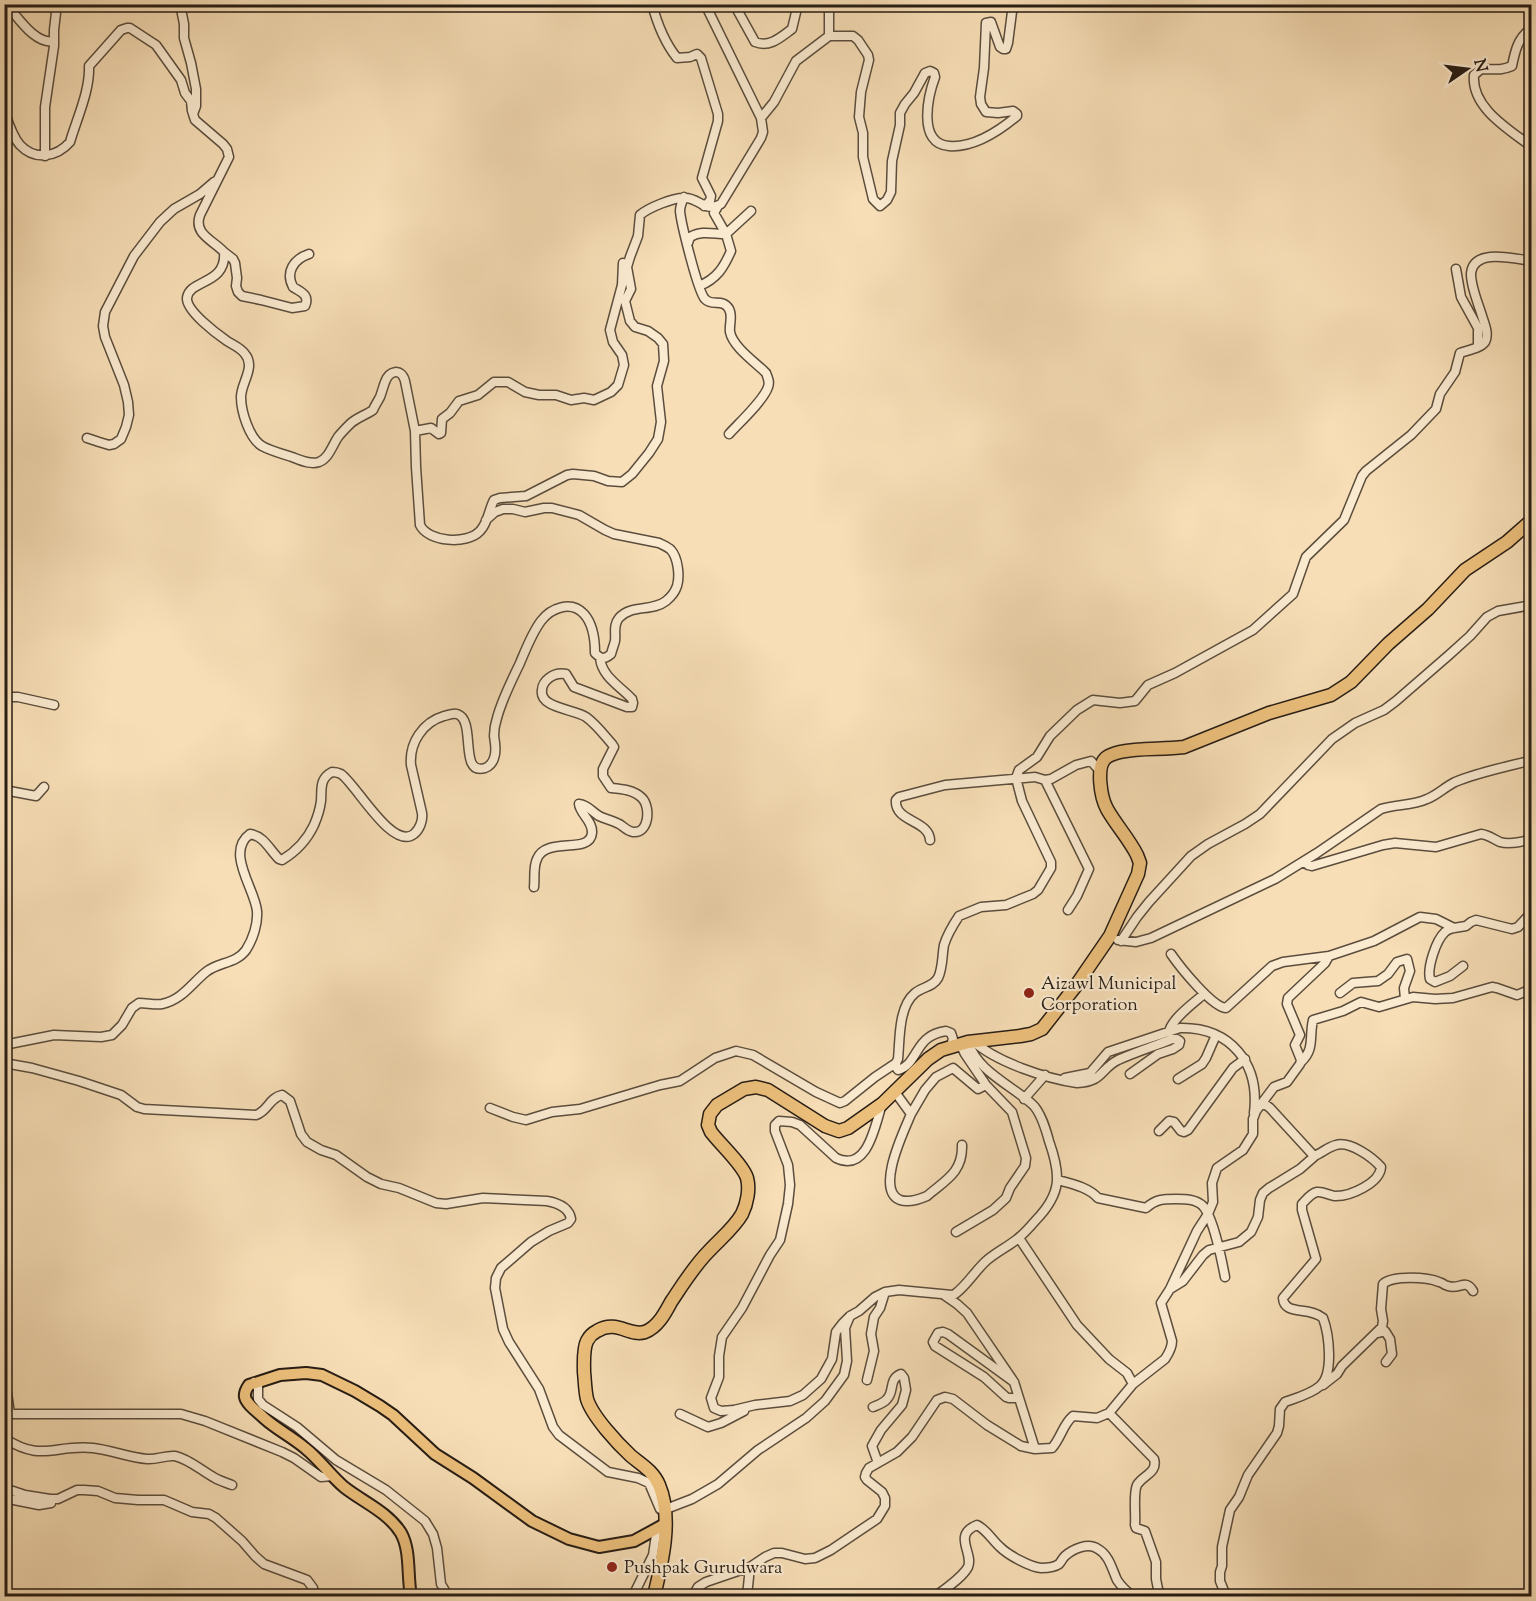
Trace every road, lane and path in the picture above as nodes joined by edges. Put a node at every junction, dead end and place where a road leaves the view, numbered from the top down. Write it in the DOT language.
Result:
graph roads {
  1 [pos="6,4"];
  2 [pos="57,4"];
  3 [pos="183,4"];
  4 [pos="652,4"];
  5 [pos="705,4"];
  6 [pos="734,4"];
  7 [pos="798,4"];
  8 [pos="827,4"];
  9 [pos="1013,4"];
  10 [pos="1532,28"];
  11 [pos="834,35"];
  12 [pos="54,41"];
  13 [pos="4,110"];
  14 [pos="194,114"];
  15 [pos="761,118"];
  16 [pos="1532,147"];
  17 [pos="45,156"];
  18 [pos="219,178"];
  19 [pos="684,197"];
  20 [pos="704,206"];
  21 [pos="718,206"];
  22 [pos="751,211"];
  23 [pos="726,234"];
  24 [pos="688,243"];
  25 [pos="224,252"];
  26 [pos="309,254"];
  27 [pos="630,257"];
  28 [pos="1532,261"];
  29 [pos="1456,269"];
  30 [pos="699,286"];
  31 [pos="1478,347"];
  32 [pos="415,431"];
  33 [pos="729,434"];
  34 [pos="87,438"];
  35 [pos="486,520"];
  36 [pos="1532,520"];
  37 [pos="1532,605"];
  38 [pos="600,658"];
  39 [pos="4,697"];
  40 [pos="54,705"];
  41 [pos="1532,760"];
  42 [pos="1100,771"];
  43 [pos="1016,778"];
  44 [pos="1045,780"];
  45 [pos="44,786"];
  46 [pos="4,790"];
  47 [pos="1532,839"];
  48 [pos="930,840"];
  49 [pos="1304,861"];
  50 [pos="534,887"];
  51 [pos="1068,910"];
  52 [pos="1532,912"];
  53 [pos="1454,928"];
  54 [pos="1115,939"];
  55 [pos="1171,954"];
  56 [pos="1329,956"];
  57 [pos="1463,966"];
  58 [pos="1529,990"];
  59 [pos="1340,993"];
  60 [pos="1204,994"];
  61 [pos="1405,999"];
  62 [pos="1169,1032"];
  63 [pos="1216,1035"];
  64 [pos="962,1044"];
  65 [pos="4,1045"];
  66 [pos="1245,1059"];
  67 [pos="1301,1062"];
  68 [pos="4,1063"];
  69 [pos="896,1063"];
  70 [pos="1130,1074"];
  71 [pos="1046,1075"];
  72 [pos="1058,1078"];
  73 [pos="1178,1079"];
  74 [pos="986,1085"];
  75 [pos="895,1092"];
  76 [pos="1024,1099"];
  77 [pos="882,1104"];
  78 [pos="1260,1105"];
  79 [pos="490,1107"];
  80 [pos="910,1114"];
  81 [pos="1254,1114"];
  82 [pos="1159,1131"];
  83 [pos="962,1145"];
  84 [pos="1316,1155"];
  85 [pos="1058,1180"];
  86 [pos="1208,1214"];
  87 [pos="956,1232"];
  88 [pos="1019,1238"];
  89 [pos="1219,1248"];
  90 [pos="1225,1277"];
  91 [pos="1170,1289"];
  92 [pos="1473,1291"];
  93 [pos="885,1292"];
  94 [pos="942,1294"];
  95 [pos="850,1316"];
  96 [pos="1377,1333"];
  97 [pos="1386,1362"];
  98 [pos="4,1372"];
  99 [pos="867,1380"];
  100 [pos="254,1382"];
  101 [pos="1014,1382"];
  102 [pos="1133,1384"];
  103 [pos="1320,1386"];
  104 [pos="1019,1398"];
  105 [pos="755,1405"];
  106 [pos="873,1407"];
  107 [pos="1109,1413"];
  108 [pos="8,1414"];
  109 [pos="680,1414"];
  110 [pos="4,1438"];
  111 [pos="1035,1449"];
  112 [pos="878,1463"];
  113 [pos="333,1476"];
  114 [pos="232,1485"];
  115 [pos="4,1488"];
  116 [pos="72,1491"];
  117 [pos="4,1498"];
  118 [pos="666,1509"];
  119 [pos="661,1526"];
  120 [pos="750,1567"];
  121 [pos="314,1596"];
  122 [pos="411,1596"];
  123 [pos="448,1596"];
  124 [pos="633,1596"];
  125 [pos="654,1596"];
  126 [pos="693,1596"];
  127 [pos="747,1596"];
  128 [pos="936,1596"];
  129 [pos="1133,1596"];
  130 [pos="1158,1596"];
  131 [pos="1226,1596"];
  1 -- 12 [label="street"];
  2 -- 12 [label="street"];
  3 -- 14 [label="street"];
  4 -- 20 [label="street"];
  5 -- 15 [label="street"];
  6 -- 7 [label="street"];
  8 -- 11 [label="street"];
  9 -- 11 [label="street"];
  10 -- 16 [label="street"];
  11 -- 15 [label="street"];
  12 -- 17 [label="street"];
  13 -- 17 [label="street"];
  14 -- 17 [label="street"];
  14 -- 18 [label="street"];
  15 -- 21 [label="street"];
  18 -- 25 [label="street"];
  18 -- 34 [label="street"];
  19 -- 20 [label="street"];
  19 -- 24 [label="street"];
  19 -- 27 [label="street"];
  20 -- 21 [label="street"];
  21 -- 23 [label="street"];
  22 -- 23 [label="street"];
  23 -- 24 [label="street"];
  23 -- 30 [label="street"];
  24 -- 30 [label="street"];
  25 -- 26 [label="street"];
  25 -- 32 [label="street"];
  27 -- 32 [label="street"];
  27 -- 35 [label="street"];
  28 -- 31 [label="street"];
  29 -- 31 [label="street"];
  30 -- 33 [label="street"];
  31 -- 43 [label="street"];
  32 -- 35 [label="street"];
  35 -- 38 [label="street"];
  36 -- 42 [label="highway"];
  37 -- 54 [label="street"];
  38 -- 50 [label="street"];
  38 -- 65 [label="street"];
  39 -- 40 [label="street"];
  41 -- 49 [label="street"];
  42 -- 44 [label="street"];
  42 -- 54 [label="highway"];
  43 -- 44 [label="street"];
  43 -- 48 [label="street"];
  43 -- 69 [label="street"];
  44 -- 51 [label="street"];
  45 -- 46 [label="street"];
  47 -- 49 [label="street"];
  49 -- 54 [label="street"];
  52 -- 53 [label="street"];
  53 -- 56 [label="street"];
  53 -- 57 [label="street"];
  54 -- 64 [label="highway"];
  55 -- 60 [label="street"];
  56 -- 60 [label="street"];
  56 -- 67 [label="street"];
  58 -- 61 [label="street"];
  59 -- 61 [label="street"];
  60 -- 62 [label="street"];
  61 -- 67 [label="street"];
  62 -- 63 [label="street"];
  62 -- 72 [label="street"];
  63 -- 66 [label="street"];
  63 -- 73 [label="street"];
  64 -- 69 [label="street"];
  64 -- 71 [label="street"];
  64 -- 74 [label="street"];
  64 -- 75 [label="highway"];
  64 -- 76 [label="street"];
  66 -- 81 [label="street"];
  66 -- 82 [label="street"];
  67 -- 78 [label="street"];
  68 -- 118 [label="street"];
  69 -- 79 [label="street"];
  70 -- 72 [label="street"];
  71 -- 72 [label="street"];
  71 -- 76 [label="street"];
  74 -- 80 [label="street"];
  74 -- 87 [label="street"];
  75 -- 77 [label="highway"];
  75 -- 80 [label="street"];
  76 -- 85 [label="street"];
  77 -- 105 [label="street"];
  77 -- 118 [label="highway"];
  78 -- 81 [label="street"];
  78 -- 84 [label="street"];
  80 -- 83 [label="street"];
  81 -- 86 [label="street"];
  84 -- 89 [label="street"];
  84 -- 103 [label="street"];
  85 -- 86 [label="street"];
  85 -- 88 [label="street"];
  86 -- 89 [label="street"];
  86 -- 91 [label="street"];
  88 -- 94 [label="street"];
  88 -- 102 [label="street"];
  89 -- 90 [label="street"];
  89 -- 91 [label="street"];
  91 -- 102 [label="street"];
  92 -- 96 [label="street"];
  93 -- 94 [label="street"];
  93 -- 95 [label="street"];
  93 -- 99 [label="street"];
  94 -- 101 [label="street"];
  95 -- 105 [label="street"];
  95 -- 118 [label="street"];
  96 -- 97 [label="street"];
  96 -- 103 [label="street"];
  98 -- 108 [label="street"];
  100 -- 113 [label="main road"];
  100 -- 119 [label="main road"];
  100 -- 123 [label="street"];
  101 -- 104 [label="street"];
  101 -- 104 [label="street"];
  102 -- 107 [label="street"];
  103 -- 131 [label="street"];
  104 -- 111 [label="street"];
  105 -- 109 [label="street"];
  106 -- 112 [label="street"];
  107 -- 111 [label="street"];
  107 -- 130 [label="street"];
  108 -- 113 [label="street"];
  110 -- 114 [label="street"];
  111 -- 112 [label="street"];
  112 -- 120 [label="street"];
  113 -- 122 [label="main road"];
  115 -- 116 [label="street"];
  116 -- 117 [label="street"];
  116 -- 121 [label="street"];
  118 -- 119 [label="highway"];
  119 -- 124 [label="street"];
  119 -- 125 [label="highway"];
  120 -- 126 [label="street"];
  120 -- 127 [label="street"];
  128 -- 129 [label="street"];
}
